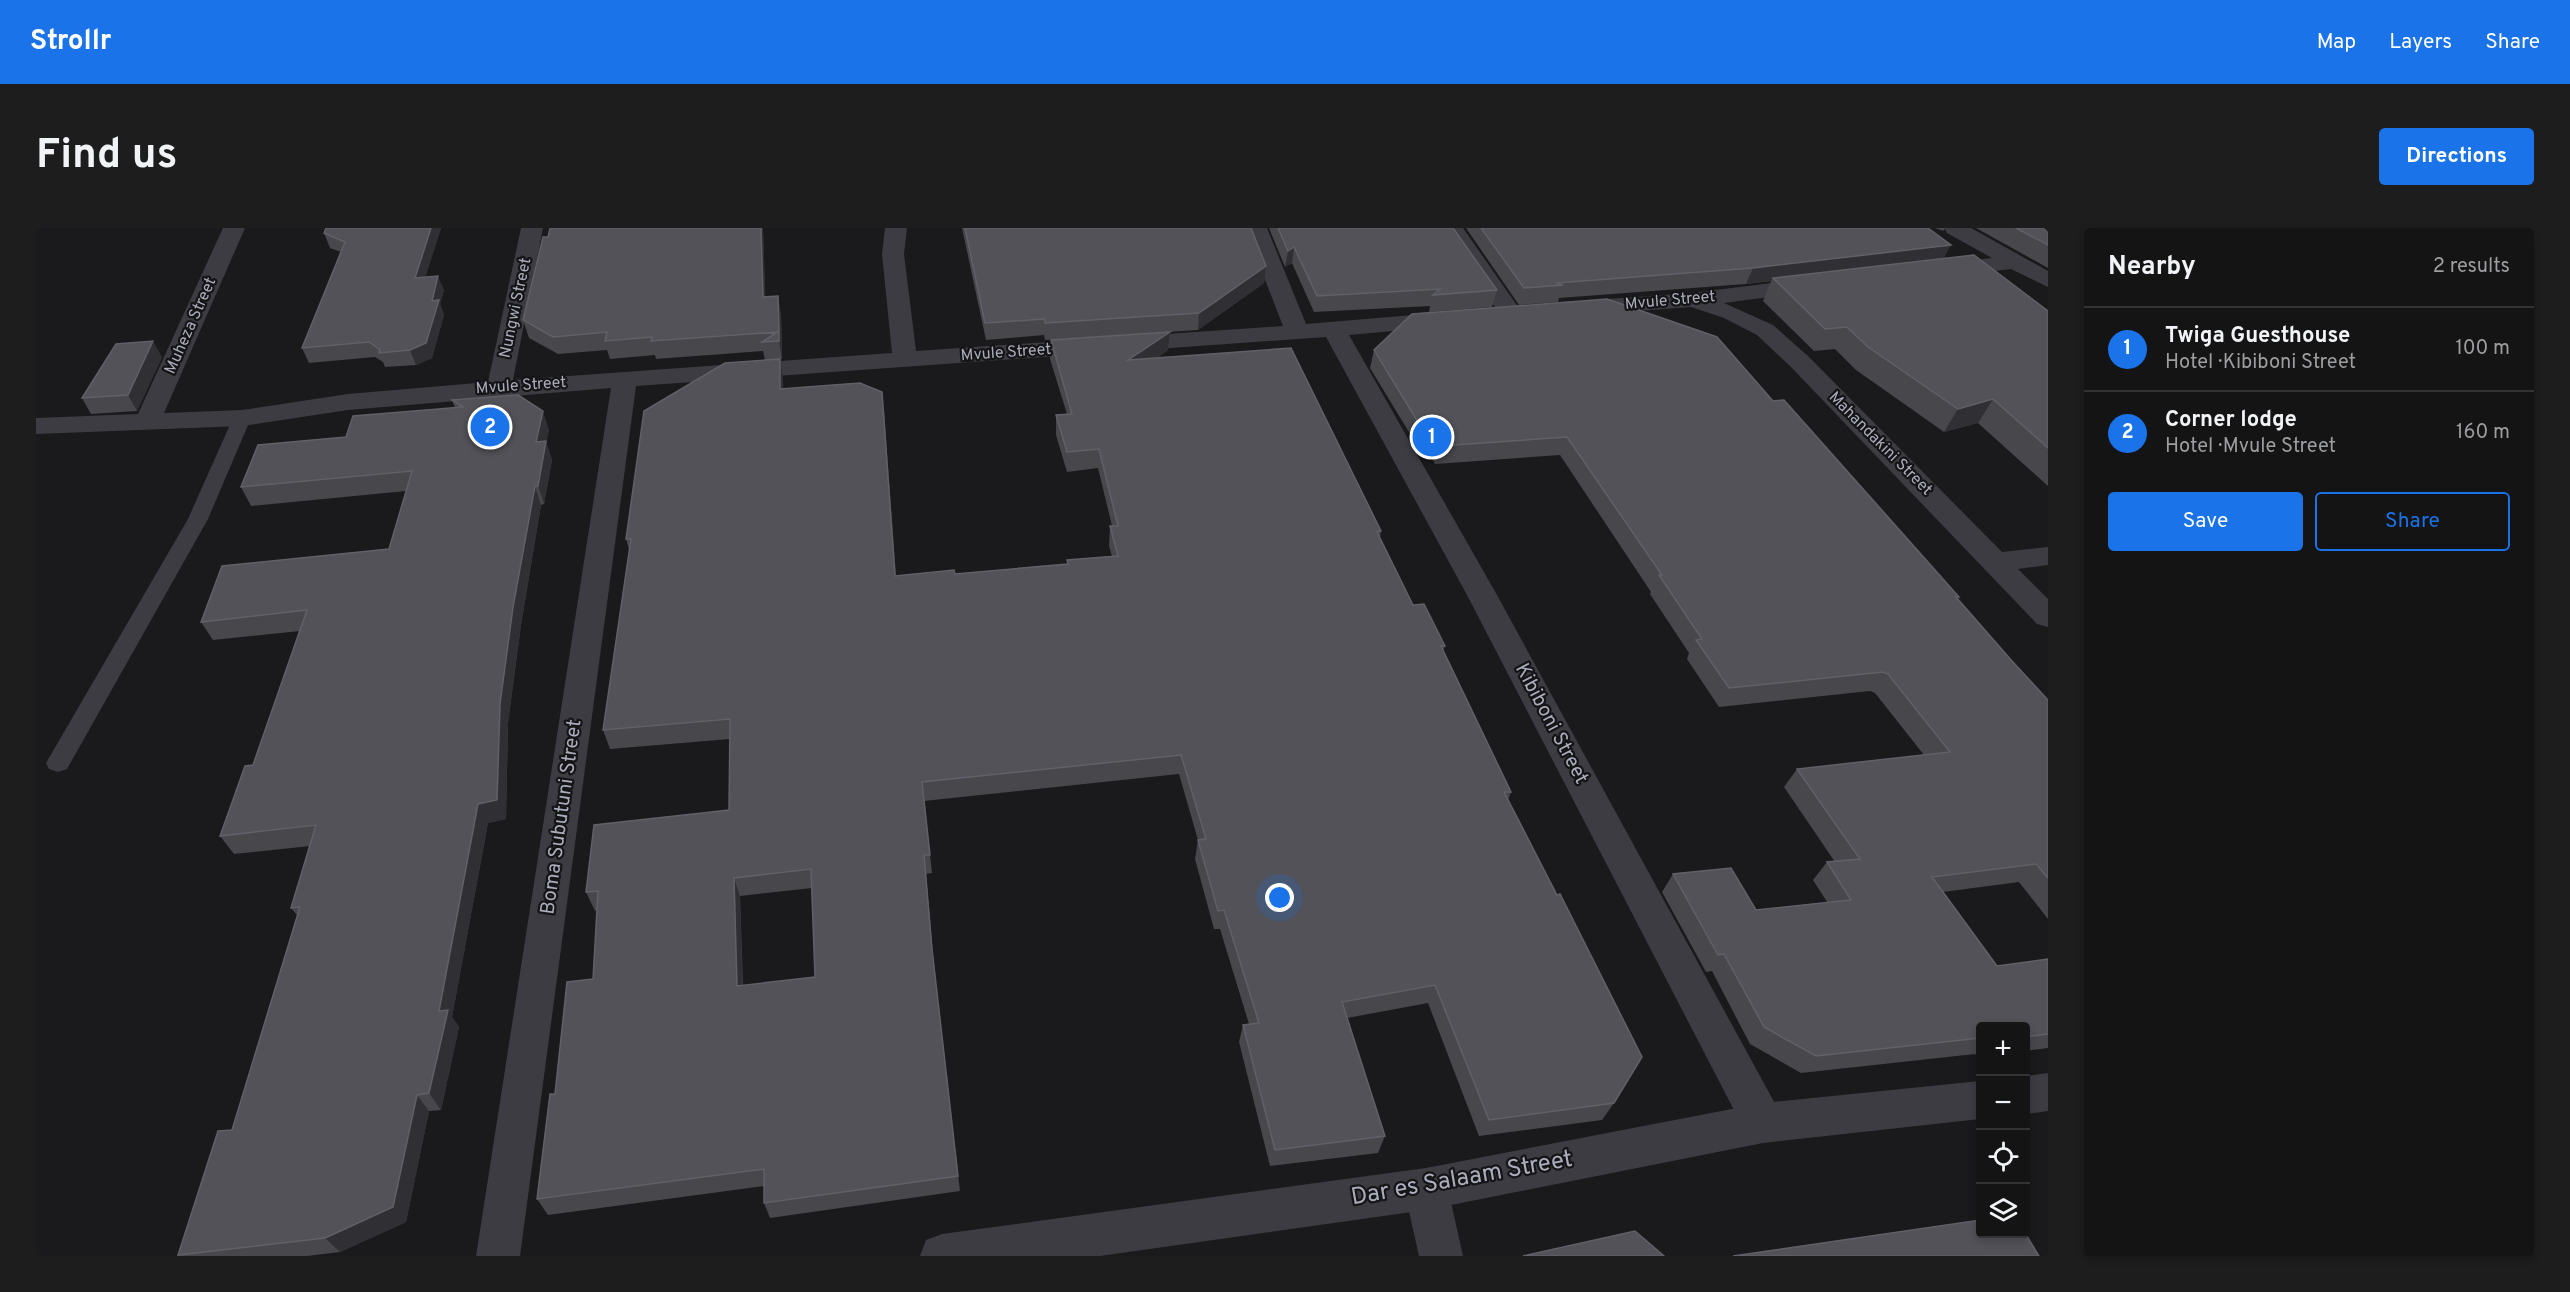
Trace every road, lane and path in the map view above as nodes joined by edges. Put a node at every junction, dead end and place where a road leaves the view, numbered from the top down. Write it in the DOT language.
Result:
graph roads {
  1 [pos="234,228"];
  2 [pos="532,228"];
  3 [pos="896,228"];
  4 [pos="1256,228"];
  5 [pos="1452,228"];
  6 [pos="1954,228"];
  7 [pos="2011,262"];
  8 [pos="1920,273"];
  9 [pos="2048,280"];
  10 [pos="1838,282"];
  11 [pos="1691,300"];
  12 [pos="1512,314"];
  13 [pos="1333,328"];
  14 [pos="1297,332"];
  15 [pos="905,360"];
  16 [pos="625,379"];
  17 [pos="499,388"];
  18 [pos="242,418"];
  19 [pos="147,423"];
  20 [pos="36,426"];
  21 [pos="2048,556"];
  22 [pos="1998,562"];
  23 [pos="2048,616"];
  24 [pos="58,763"];
  25 [pos="2048,1092"];
  26 [pos="2030,1094"];
  27 [pos="1976,1100"];
  28 [pos="1763,1123"];
  29 [pos="1426,1189"];
  30 [pos="498,1256"];
  31 [pos="942,1256"];
  32 [pos="1441,1256"];
  1 -- 19 [label="street, Muheza Street"];
  2 -- 17 [label="street, Nungwi Street"];
  3 -- 15 [label="street"];
  4 -- 14 [label="street"];
  5 -- 12 [label="street"];
  6 -- 7 [label="street"];
  7 -- 8 [label="street"];
  7 -- 9 [label="street"];
  10 -- 11 [label="street, Mvule Street"];
  11 -- 12 [label="street, Mvule Street"];
  11 -- 22 [label="street, Mahandakini Street"];
  12 -- 13 [label="street, Mvule Street"];
  13 -- 14 [label="street, Mvule Street"];
  13 -- 28 [label="street, Kibiboni Street"];
  14 -- 15 [label="street, Mvule Street"];
  15 -- 16 [label="street, Mvule Street"];
  16 -- 17 [label="street, Mvule Street"];
  16 -- 30 [label="street, Boma Subutuni Street"];
  17 -- 18 [label="street, Mvule Street"];
  18 -- 19 [label="street, Mvule Street"];
  18 -- 24 [label="lane"];
  19 -- 20 [label="street, Mvule Street"];
  21 -- 22 [label="street"];
  22 -- 23 [label="street, Mahandakini Street"];
  25 -- 26 [label="street"];
  27 -- 28 [label="street, Dar es Salaam Street"];
  28 -- 29 [label="street, Dar es Salaam Street"];
  29 -- 31 [label="street, Dar es Salaam Street"];
  29 -- 32 [label="street"];
}
